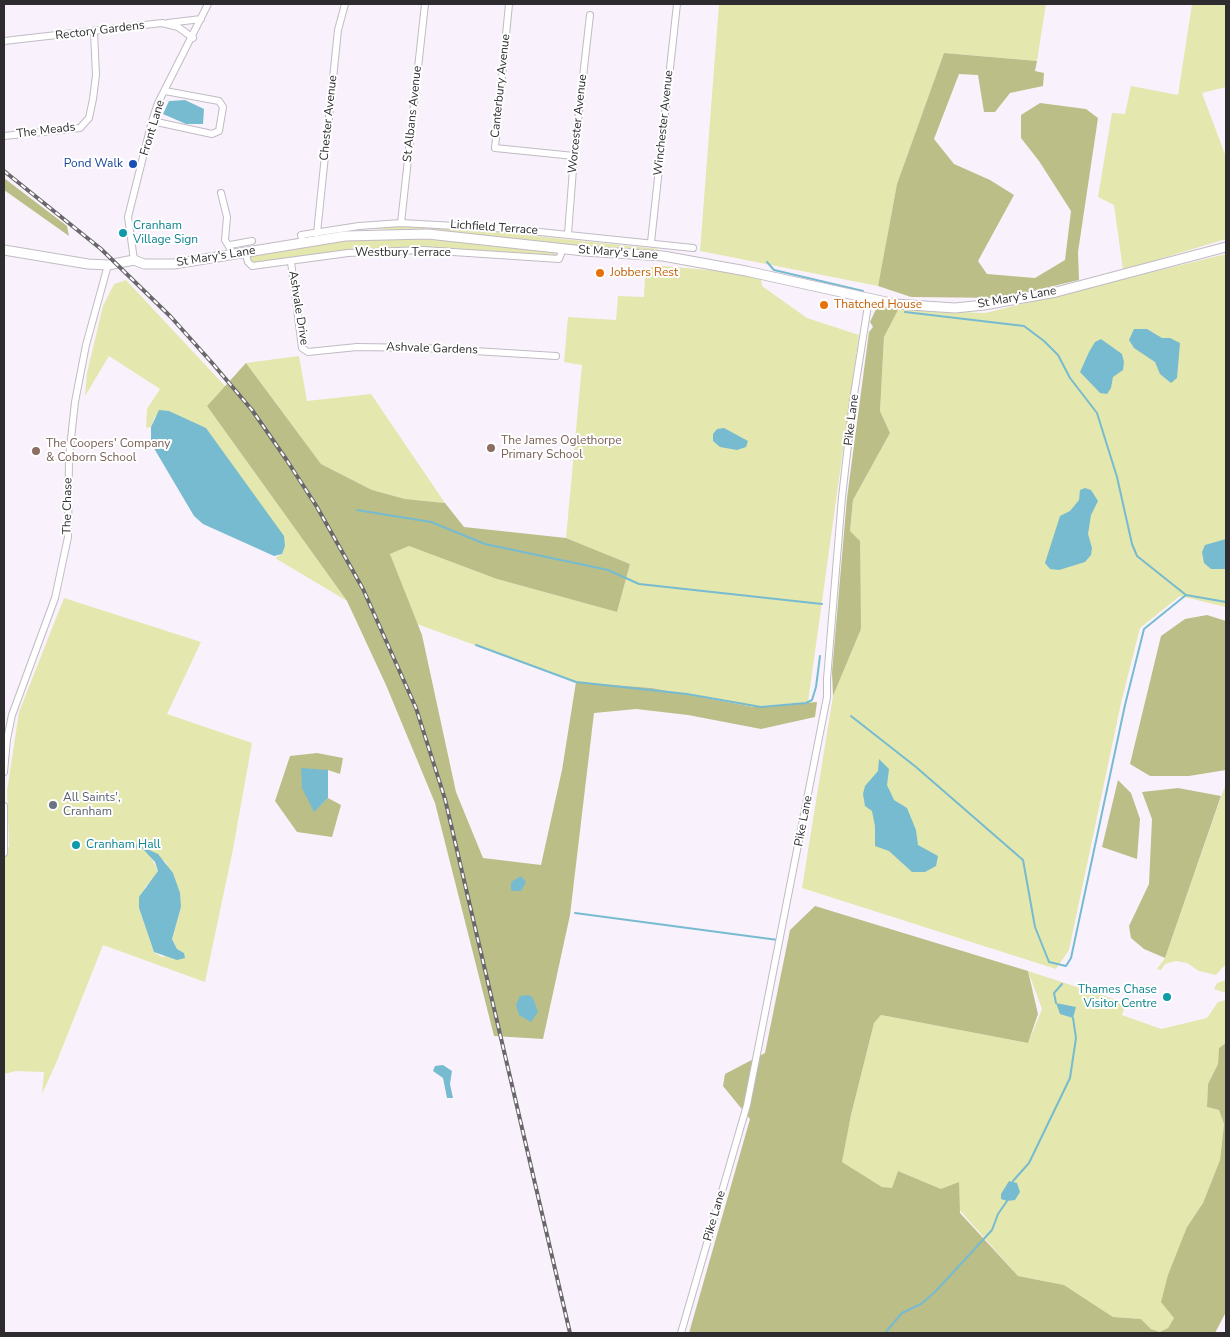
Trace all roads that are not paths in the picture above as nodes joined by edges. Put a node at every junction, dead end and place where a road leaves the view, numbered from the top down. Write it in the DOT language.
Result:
graph roads {
  1 [pos="208,4"];
  2 [pos="345,4"];
  3 [pos="425,4"];
  4 [pos="509,4"];
  5 [pos="677,4"];
  6 [pos="590,15"];
  7 [pos="201,19"];
  8 [pos="162,23"];
  9 [pos="94,32"];
  10 [pos="193,38"];
  11 [pos="4,41"];
  12 [pos="165,90"];
  13 [pos="152,121"];
  14 [pos="4,136"];
  15 [pos="574,156"];
  16 [pos="221,193"];
  17 [pos="401,223"];
  18 [pos="317,233"];
  19 [pos="568,234"];
  20 [pos="252,241"];
  21 [pos="303,242"];
  22 [pos="651,242"];
  23 [pos="663,244"];
  24 [pos="230,245"];
  25 [pos="1226,247"];
  26 [pos="693,248"];
  27 [pos="563,249"];
  28 [pos="4,250"];
  29 [pos="245,252"];
  30 [pos="234,255"];
  31 [pos="662,256"];
  32 [pos="134,260"];
  33 [pos="291,262"];
  34 [pos="108,265"];
  35 [pos="869,299"];
  36 [pos="308,352"];
  37 [pos="556,356"];
  38 [pos="4,772"];
  39 [pos="4,806"];
  40 [pos="4,852"];
  41 [pos="681,1333"];
  1 -- 7 [label="street, Front Lane"];
  2 -- 18 [label="street, Chester Avenue"];
  3 -- 17 [label="street, St Albans Avenue"];
  4 -- 15 [label="street, Canterbury Avenue"];
  5 -- 22 [label="street, Winchester Avenue"];
  6 -- 15 [label="street, Worcester Avenue"];
  7 -- 8 [label="street"];
  7 -- 10 [label="street, Front Lane"];
  8 -- 9 [label="street, Rectory Gardens"];
  8 -- 10 [label="street, Rectory Gardens"];
  9 -- 11 [label="street, Rectory Gardens"];
  9 -- 14 [label="street, The Meads"];
  10 -- 12 [label="street, Front Lane"];
  12 -- 13 [label="street, Front Lane"];
  12 -- 13 [label="street"];
  13 -- 32 [label="street, Front Lane"];
  15 -- 19 [label="street, Worcester Avenue"];
  16 -- 24 [label="street"];
  17 -- 18 [label="street, Lichfield Terrace"];
  17 -- 19 [label="street, Lichfield Terrace"];
  18 -- 21 [label="street, Lichfield Terrace"];
  19 -- 22 [label="street, Lichfield Terrace"];
  20 -- 24 [label="street"];
  21 -- 27 [label="main road, St Mary's Lane"];
  21 -- 29 [label="main road, St Mary's Lane"];
  22 -- 23 [label="street, Lichfield Terrace"];
  23 -- 26 [label="street, Lichfield Terrace"];
  23 -- 31 [label="street"];
  24 -- 30 [label="street"];
  25 -- 35 [label="main road, St Mary's Lane"];
  27 -- 31 [label="main road, St Mary's Lane"];
  27 -- 33 [label="street, Westbury Terrace"];
  28 -- 34 [label="main road, St Mary's Lane"];
  29 -- 30 [label="main road, St Mary's Lane"];
  29 -- 33 [label="street, Westbury Terrace"];
  30 -- 32 [label="main road, St Mary's Lane"];
  31 -- 35 [label="main road, St Mary's Lane"];
  32 -- 34 [label="main road, St Mary's Lane"];
  33 -- 36 [label="street, Ashvale Drive"];
  34 -- 38 [label="street, The Chase"];
  35 -- 41 [label="street, Pike Lane"];
  36 -- 37 [label="street, Ashvale Gardens"];
  39 -- 40 [label="street"];
}
